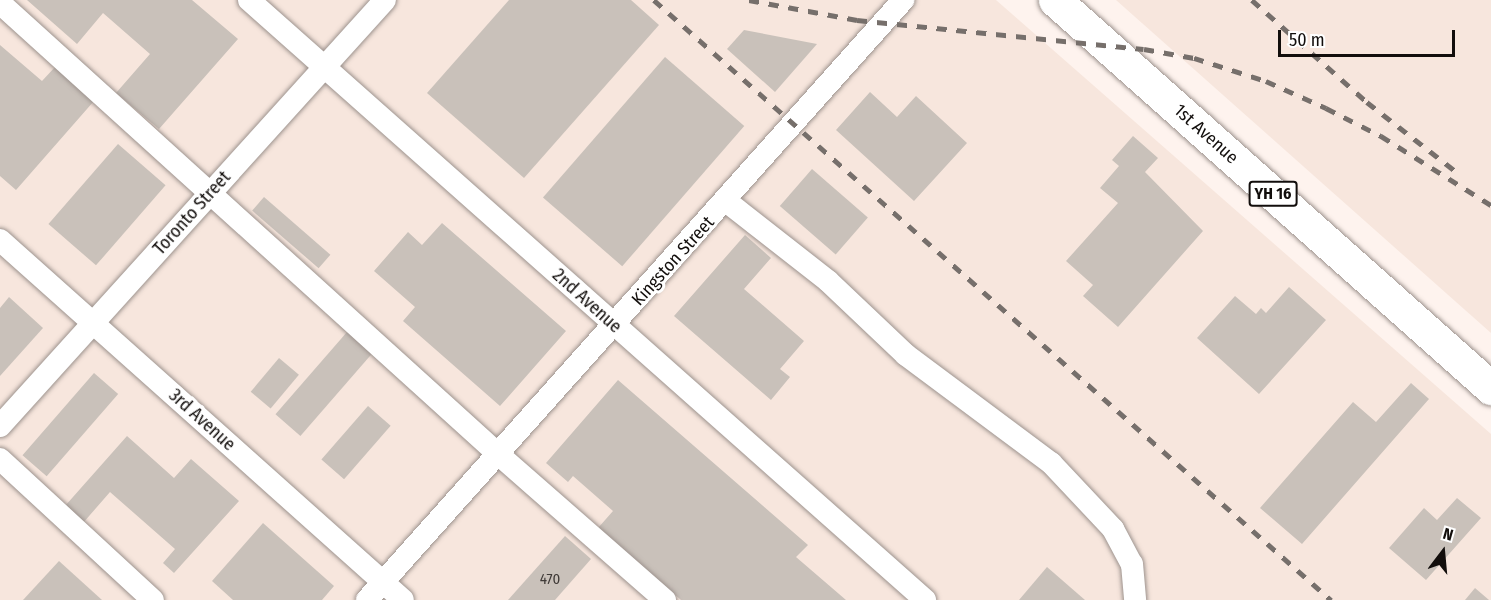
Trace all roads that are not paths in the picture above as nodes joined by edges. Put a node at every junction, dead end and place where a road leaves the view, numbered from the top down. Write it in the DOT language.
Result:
graph roads {
  1 [pos="249,0"];
  2 [pos="385,0"];
  3 [pos="903,0"];
  4 [pos="1055,0"];
  5 [pos="0,3"];
  6 [pos="324,67"];
  7 [pos="209,194"];
  8 [pos="726,201"];
  9 [pos="0,240"];
  10 [pos="92,322"];
  11 [pos="615,326"];
  12 [pos="1491,388"];
  13 [pos="0,426"];
  14 [pos="498,454"];
  15 [pos="0,459"];
  16 [pos="383,582"];
  17 [pos="914,596"];
  18 [pos="153,600"];
  19 [pos="367,600"];
  20 [pos="403,600"];
  21 [pos="665,600"];
  22 [pos="1135,600"];
  1 -- 6 [label="street, 2nd Avenue"];
  2 -- 6 [label="street, Toronto Street"];
  3 -- 8 [label="street, Kingston Street"];
  4 -- 12 [label="highway, 1st Avenue / YH 16"];
  5 -- 7 [label="street"];
  6 -- 7 [label="street, Toronto Street"];
  6 -- 11 [label="street, 2nd Avenue"];
  7 -- 10 [label="street, Toronto Street"];
  7 -- 14 [label="street"];
  8 -- 11 [label="street, Kingston Street"];
  8 -- 22 [label="street"];
  9 -- 10 [label="street, 3rd Avenue"];
  10 -- 13 [label="street, Toronto Street"];
  10 -- 16 [label="street, 3rd Avenue"];
  11 -- 14 [label="street, Kingston Street"];
  11 -- 17 [label="street, 2nd Avenue"];
  14 -- 16 [label="street, Kingston Street"];
  14 -- 21 [label="street"];
  15 -- 18 [label="street"];
  16 -- 19 [label="street, Kingston Street"];
  16 -- 20 [label="street, 3rd Avenue"];
}
